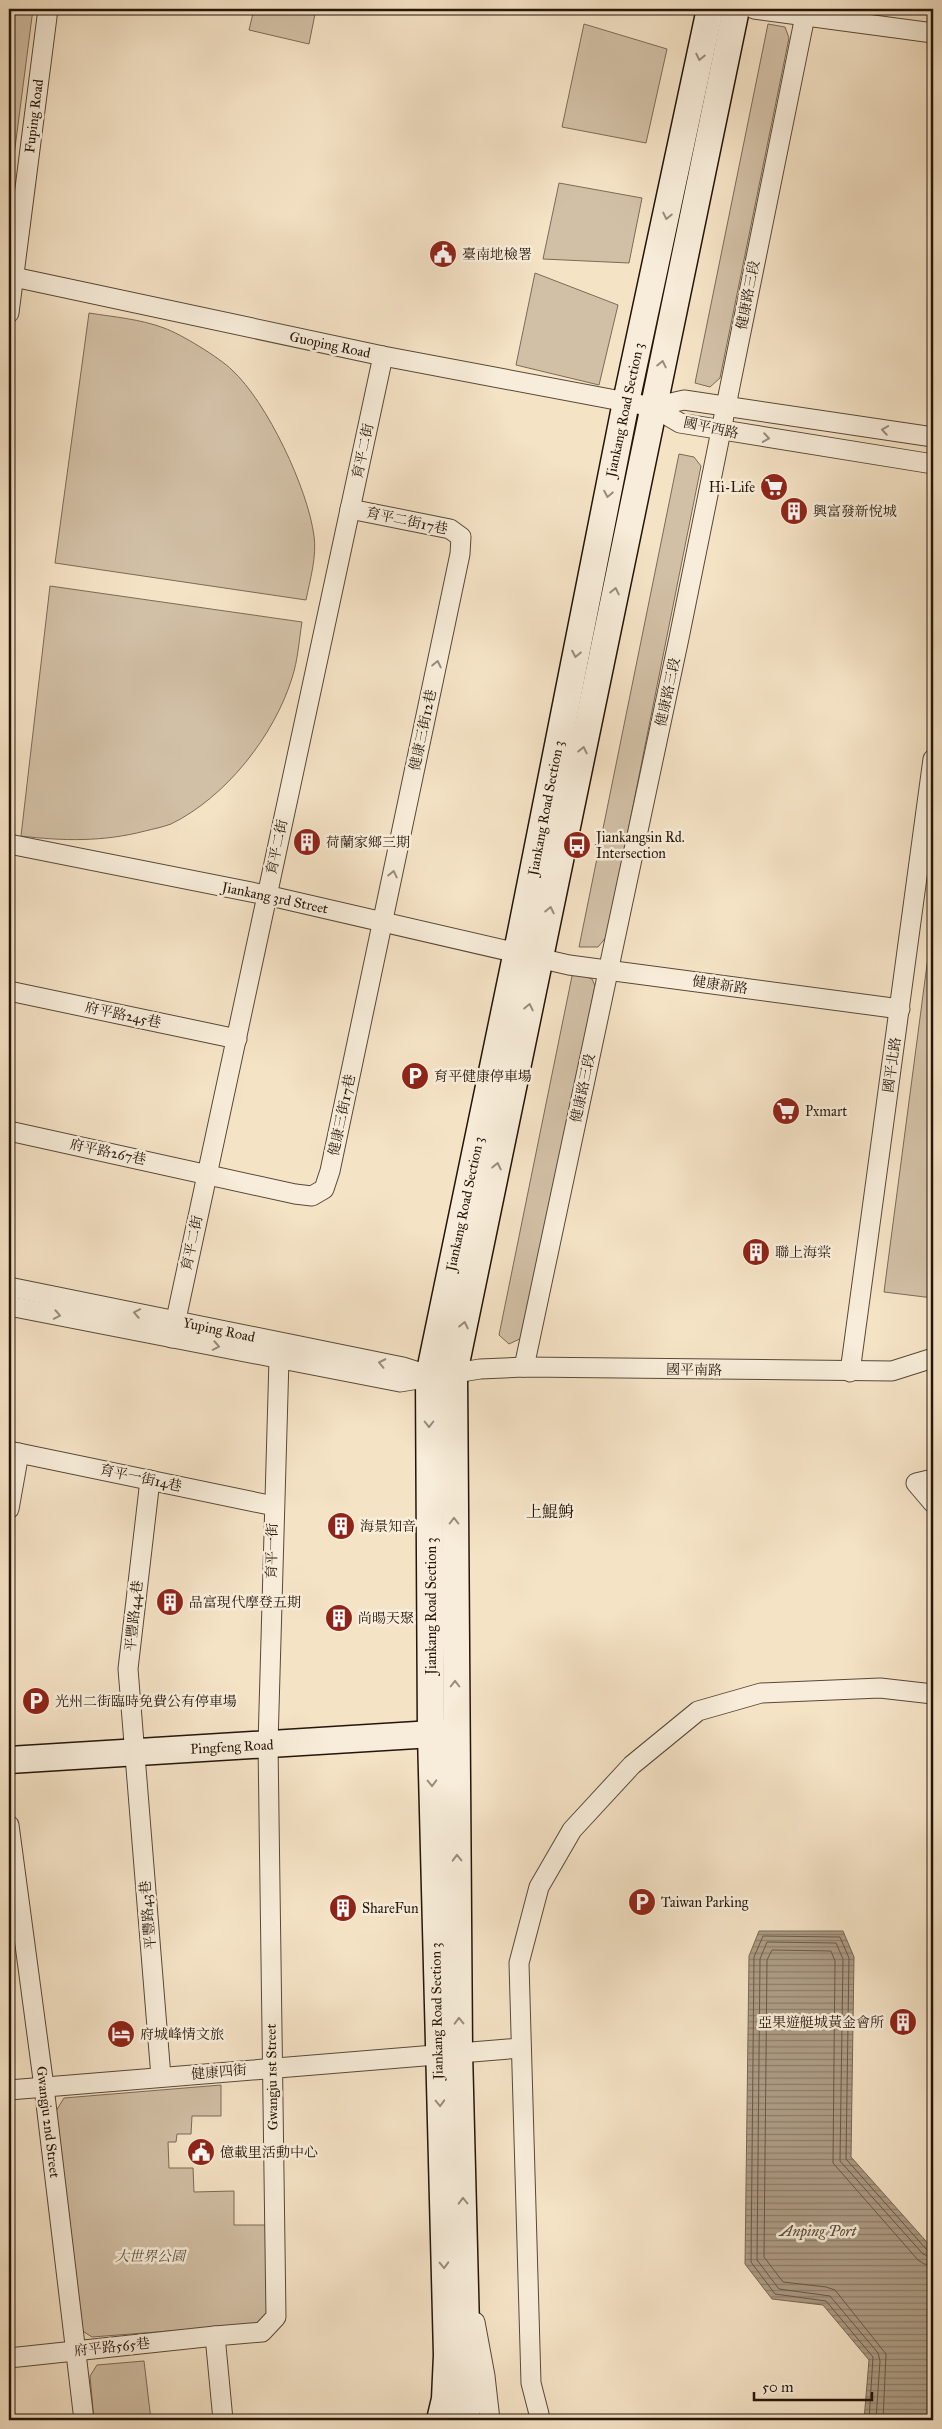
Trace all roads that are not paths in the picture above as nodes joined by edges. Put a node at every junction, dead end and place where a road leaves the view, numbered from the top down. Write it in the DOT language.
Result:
graph roads {
  1 [pos="48,9"];
  2 [pos="710,9"];
  3 [pos="736,9"];
  4 [pos="754,9"];
  5 [pos="805,16"];
  6 [pos="933,33"];
  7 [pos="11,276"];
  8 [pos="9,313"];
  9 [pos="383,356"];
  10 [pos="626,402"];
  11 [pos="726,406"];
  12 [pos="653,407"];
  13 [pos="721,431"];
  14 [pos="933,437"];
  15 [pos="933,464"];
  16 [pos="350,509"];
  17 [pos="461,538"];
  18 [pos="933,759"];
  19 [pos="9,844"];
  20 [pos="266,895"];
  21 [pos="384,922"];
  22 [pos="528,955"];
  23 [pos="608,970"];
  24 [pos="9,991"];
  25 [pos="900,1009"];
  26 [pos="237,1039"];
  27 [pos="9,1130"];
  28 [pos="207,1174"];
  29 [pos="9,1287"];
  30 [pos="9,1306"];
  31 [pos="174,1329"];
  32 [pos="933,1358"];
  33 [pos="279,1359"];
  34 [pos="524,1367"];
  35 [pos="850,1372"];
  36 [pos="442,1374"];
  37 [pos="14,1452"];
  38 [pos="150,1480"];
  39 [pos="924,1481"];
  40 [pos="933,1503"];
  41 [pos="274,1506"];
  42 [pos="9,1509"];
  43 [pos="933,1694"];
  44 [pos="443,1734"];
  45 [pos="268,1744"];
  46 [pos="135,1752"];
  47 [pos="9,1760"];
  48 [pos="9,1824"];
  49 [pos="521,2048"];
  50 [pos="449,2053"];
  51 [pos="272,2068"];
  52 [pos="161,2077"];
  53 [pos="44,2087"];
  54 [pos="9,2090"];
  55 [pos="215,2336"];
  56 [pos="77,2352"];
  57 [pos="9,2358"];
  58 [pos="539,2414"];
  59 [pos="478,2417"];
  60 [pos="84,2420"];
  61 [pos="223,2420"];
  62 [pos="440,2420"];
  1 -- 7 [label="street, Fuping Road"];
  2 -- 10 [label="street, Jiankang Road Section 3, one-way"];
  12 -- 3 [label="street, Jiankang Road Section 3, one-way"];
  4 -- 5 [label="street"];
  5 -- 6 [label="street"];
  5 -- 11 [label="street, 健康路三段"];
  7 -- 8 [label="street, Fuping Road"];
  7 -- 9 [label="street, Guoping Road"];
  9 -- 10 [label="street, Guoping Road"];
  9 -- 16 [label="street, 育平二街"];
  10 -- 12 [label="street, Guoping Road"];
  10 -- 22 [label="street, Jiankang Road Section 3, one-way"];
  11 -- 12 [label="street, 國平西路"];
  11 -- 13 [label="street, 健康路三段"];
  14 -- 11 [label="street, 國平西路, one-way"];
  12 -- 13 [label="street, 國平西路"];
  22 -- 12 [label="street, Jiankang Road Section 3, one-way"];
  13 -- 15 [label="street, 國平西路, one-way"];
  13 -- 23 [label="street, 健康路三段"];
  16 -- 17 [label="street, 育平二街17巷"];
  16 -- 20 [label="street, 育平二街"];
  21 -- 17 [label="street, 健康三街12巷, one-way"];
  18 -- 25 [label="street, 國平北路"];
  19 -- 20 [label="street, Jiankang 3rd Street"];
  20 -- 21 [label="street, Jiankang 3rd Street"];
  20 -- 26 [label="street, 育平二街"];
  21 -- 22 [label="street, Jiankang 3rd Street"];
  21 -- 28 [label="street, 健康三街17巷"];
  22 -- 23 [label="street, 健康新路"];
  22 -- 36 [label="street, Jiankang Road Section 3"];
  23 -- 25 [label="street, 健康新路"];
  23 -- 34 [label="street, 健康路三段"];
  24 -- 26 [label="street, 府平路245巷"];
  25 -- 35 [label="street, 國平北路"];
  26 -- 28 [label="street, 育平二街"];
  27 -- 28 [label="street, 府平路267巷"];
  28 -- 31 [label="street, 育平二街"];
  31 -- 29 [label="street, Yuping Road, one-way"];
  30 -- 31 [label="street, Yuping Road, one-way"];
  31 -- 33 [label="street, Yuping Road, one-way"];
  36 -- 31 [label="street, Yuping Road, one-way"];
  32 -- 35 [label="street, 國平南路"];
  33 -- 36 [label="street, Yuping Road"];
  33 -- 41 [label="street, 育平一街"];
  34 -- 35 [label="street, 國平南路"];
  34 -- 36 [label="street, 國平南路"];
  36 -- 44 [label="street, Jiankang Road Section 3"];
  37 -- 38 [label="street, 育平一街14巷"];
  37 -- 42 [label="street"];
  38 -- 41 [label="street, 育平一街14巷"];
  38 -- 46 [label="street, 平豐路44巷"];
  39 -- 40 [label="street"];
  41 -- 45 [label="street, 育平一街"];
  43 -- 49 [label="street"];
  44 -- 45 [label="street, Pingfeng Road"];
  44 -- 50 [label="street, Jiankang Road Section 3"];
  45 -- 46 [label="street, Pingfeng Road"];
  45 -- 51 [label="street, Gwangju 1st Street"];
  46 -- 47 [label="street, Pingfeng Road"];
  46 -- 52 [label="street, 平豐路43巷"];
  48 -- 53 [label="street, Gwangju 2nd Street"];
  49 -- 50 [label="street, 健康四街"];
  49 -- 58 [label="street"];
  50 -- 51 [label="street, 健康四街"];
  59 -- 50 [label="street, Jiankang Road Section 3, one-way"];
  50 -- 62 [label="street, Jiankang Road Section 3, one-way"];
  51 -- 52 [label="street, 健康四街"];
  51 -- 55 [label="street, Gwangju 1st Street"];
  52 -- 53 [label="street, 健康四街"];
  53 -- 54 [label="street, 健康四街"];
  53 -- 56 [label="street, Gwangju 2nd Street"];
  55 -- 56 [label="street, 府平路565巷"];
  55 -- 61 [label="street"];
  56 -- 57 [label="street, 府平路565巷"];
  56 -- 60 [label="street, Gwangju 2nd Street"];
}
